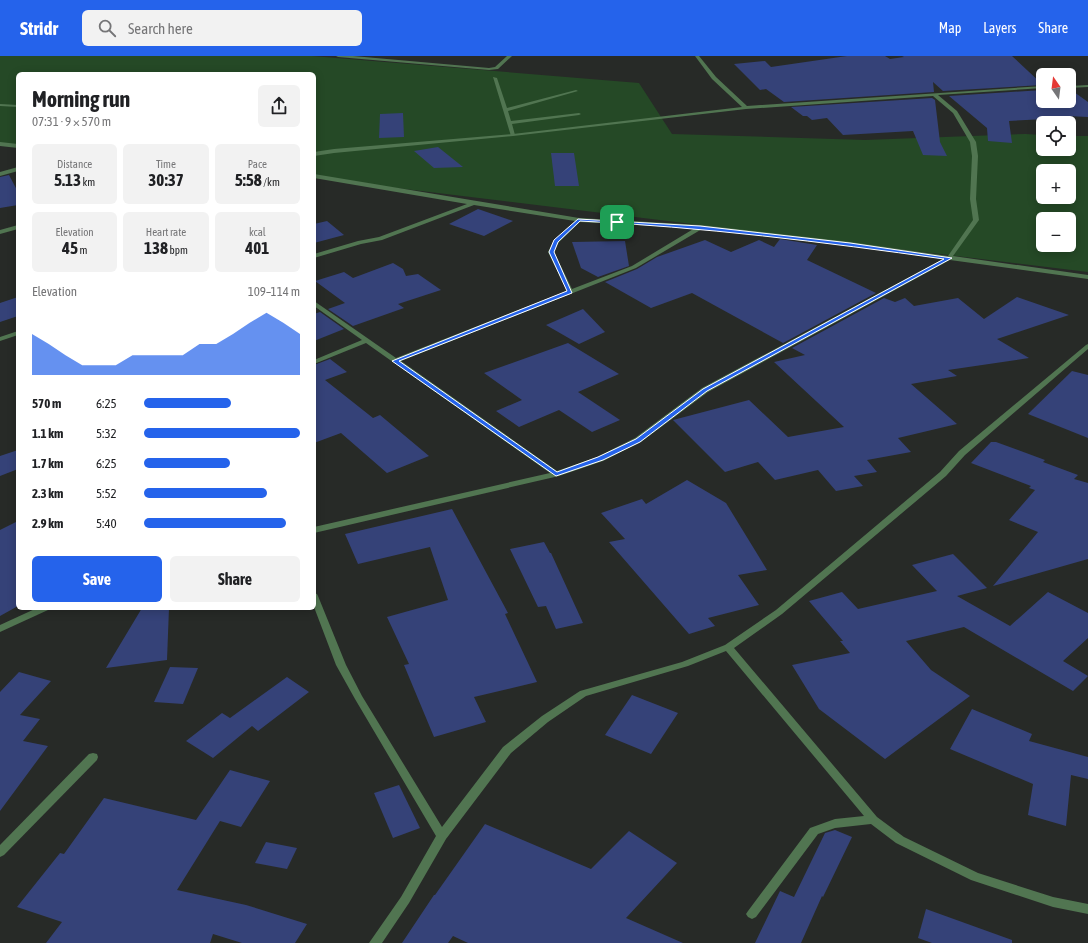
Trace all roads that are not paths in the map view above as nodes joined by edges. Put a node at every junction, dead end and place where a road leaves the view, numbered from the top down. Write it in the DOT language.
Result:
graph roads {
  1 [pos="338,56"];
  2 [pos="511,56"];
  3 [pos="697,56"];
  4 [pos="495,78"];
  5 [pos="1076,86"];
  6 [pos="1088,86"];
  7 [pos="1036,88"];
  8 [pos="576,91"];
  9 [pos="934,94"];
  10 [pos="0,105"];
  11 [pos="16,106"];
  12 [pos="746,108"];
  13 [pos="505,110"];
  14 [pos="579,114"];
  15 [pos="509,123"];
  16 [pos="513,135"];
  17 [pos="0,144"];
  18 [pos="16,146"];
  19 [pos="316,154"];
  20 [pos="16,170"];
  21 [pos="0,174"];
  22 [pos="316,176"];
  23 [pos="474,203"];
  24 [pos="579,220"];
  25 [pos="700,227"];
  26 [pos="16,228"];
  27 [pos="0,232"];
  28 [pos="316,255"];
  29 [pos="949,258"];
  30 [pos="1088,277"];
  31 [pos="570,292"];
  32 [pos="316,304"];
  33 [pos="16,334"];
  34 [pos="0,339"];
  35 [pos="367,340"];
  36 [pos="1088,346"];
  37 [pos="316,361"];
  38 [pos="395,361"];
  39 [pos="556,474"];
  40 [pos="316,530"];
  41 [pos="316,601"];
  42 [pos="41,610"];
  43 [pos="0,629"];
  44 [pos="728,647"];
  45 [pos="93,756"];
  46 [pos="873,820"];
  47 [pos="442,836"];
  48 [pos="0,852"];
  49 [pos="1088,909"];
  50 [pos="752,914"];
  51 [pos="375,943"];
  1 -- 2 [label="street"];
  3 -- 12 [label="street"];
  4 -- 13 [label="street"];
  5 -- 6 [label="street"];
  7 -- 9 [label="street"];
  8 -- 13 [label="street"];
  9 -- 12 [label="street"];
  9 -- 29 [label="street"];
  10 -- 11 [label="street"];
  12 -- 16 [label="street"];
  13 -- 15 [label="street"];
  14 -- 15 [label="street"];
  15 -- 16 [label="street"];
  16 -- 19 [label="street"];
  17 -- 18 [label="street"];
  20 -- 21 [label="street"];
  22 -- 23 [label="street"];
  23 -- 24 [label="street"];
  23 -- 28 [label="street"];
  24 -- 25 [label="street"];
  24 -- 31 [label="street"];
  25 -- 29 [label="street"];
  25 -- 31 [label="street"];
  26 -- 27 [label="street"];
  29 -- 30 [label="street"];
  29 -- 39 [label="street"];
  31 -- 38 [label="street"];
  32 -- 35 [label="street"];
  33 -- 34 [label="street"];
  35 -- 37 [label="street"];
  35 -- 38 [label="street"];
  36 -- 44 [label="street"];
  38 -- 39 [label="street"];
  39 -- 40 [label="street"];
  41 -- 47 [label="street"];
  42 -- 43 [label="street"];
  44 -- 46 [label="street"];
  44 -- 47 [label="street"];
  45 -- 48 [label="street"];
  46 -- 49 [label="street"];
  46 -- 50 [label="street"];
  47 -- 51 [label="street"];
}
